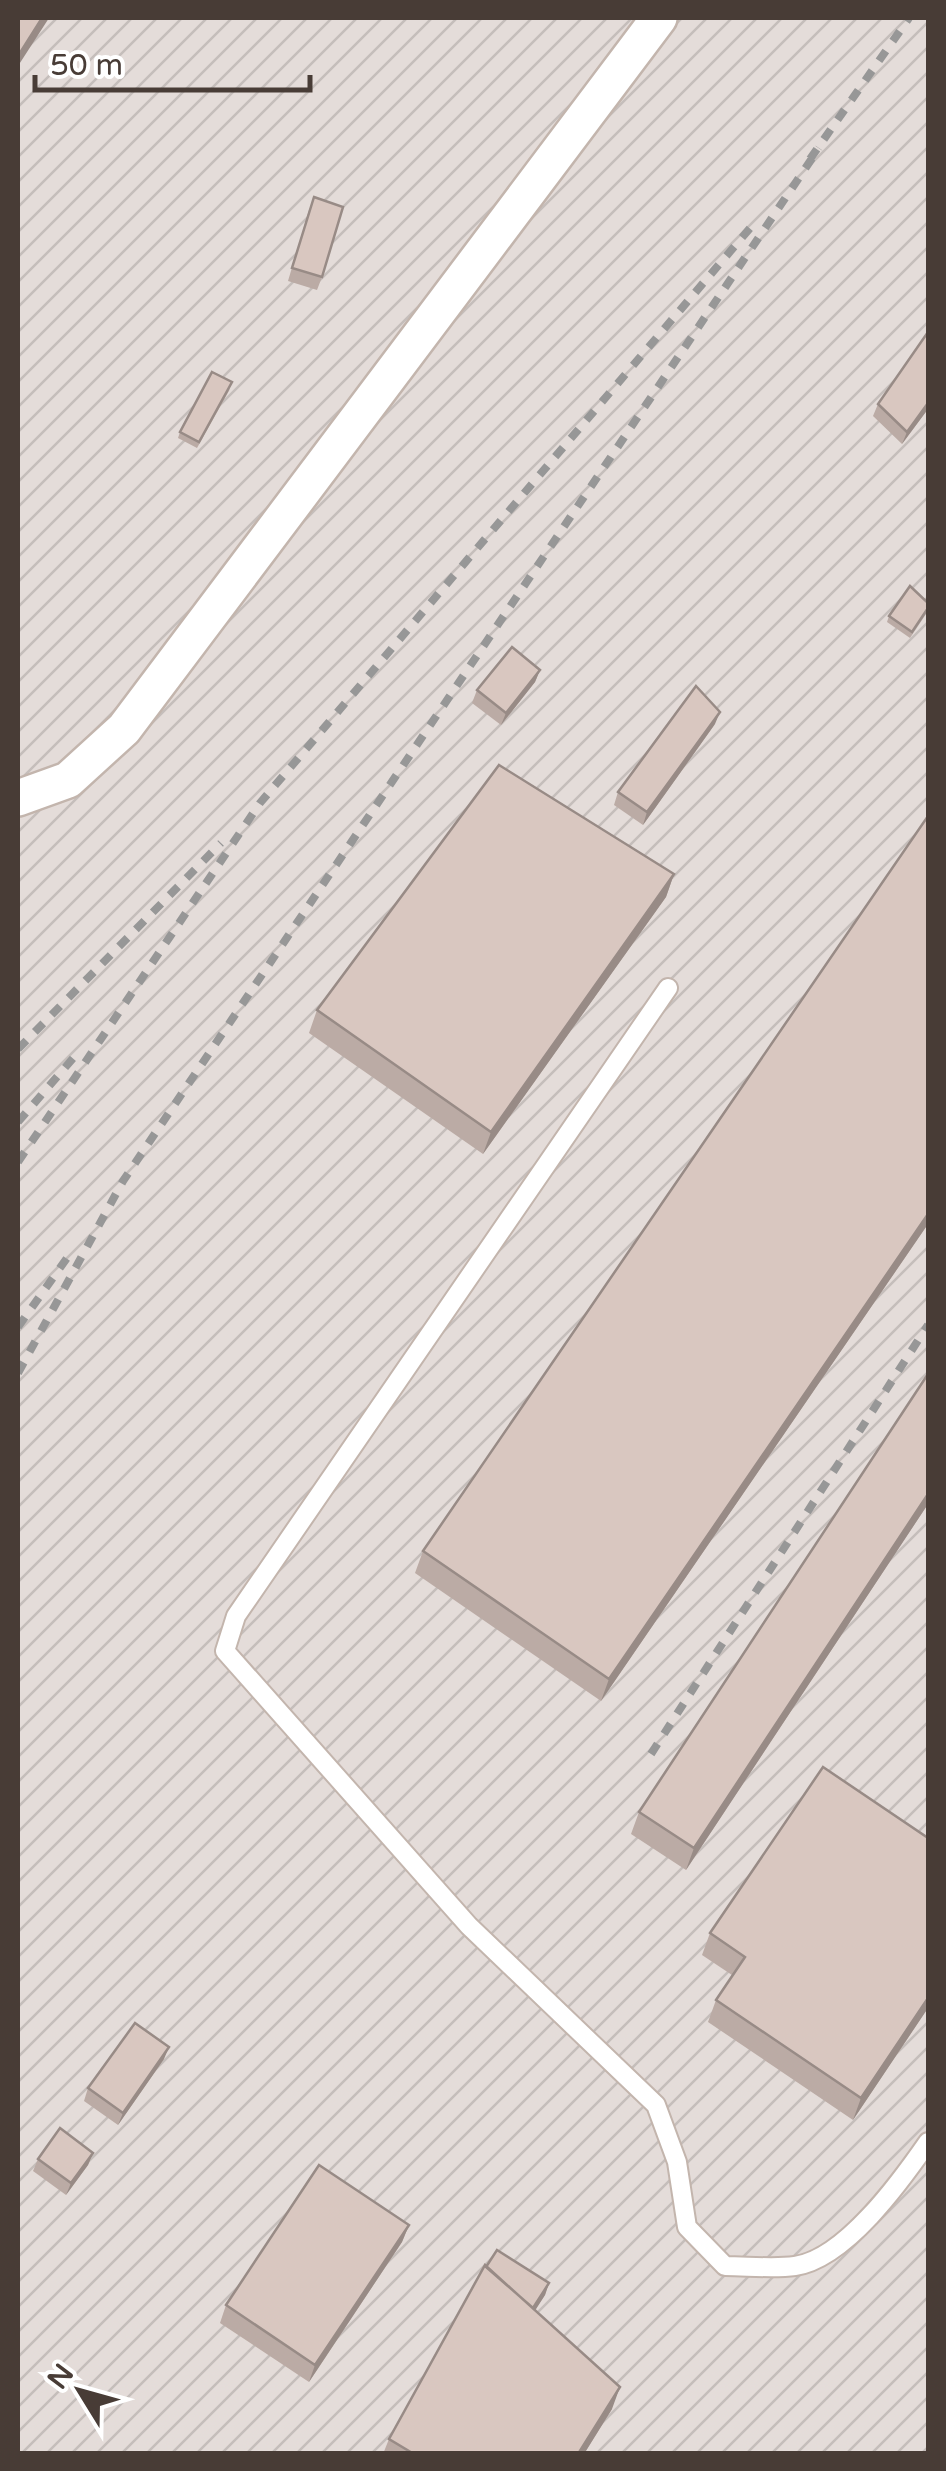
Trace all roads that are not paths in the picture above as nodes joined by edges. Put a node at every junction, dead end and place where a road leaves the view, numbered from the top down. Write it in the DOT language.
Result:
graph roads {
  1 [pos="659,18"];
  2 [pos="18,798"];
  3 [pos="668,988"];
  4 [pos="928,2142"];
  1 -- 2 [label="street"];
  3 -- 4 [label="lane"];
}
